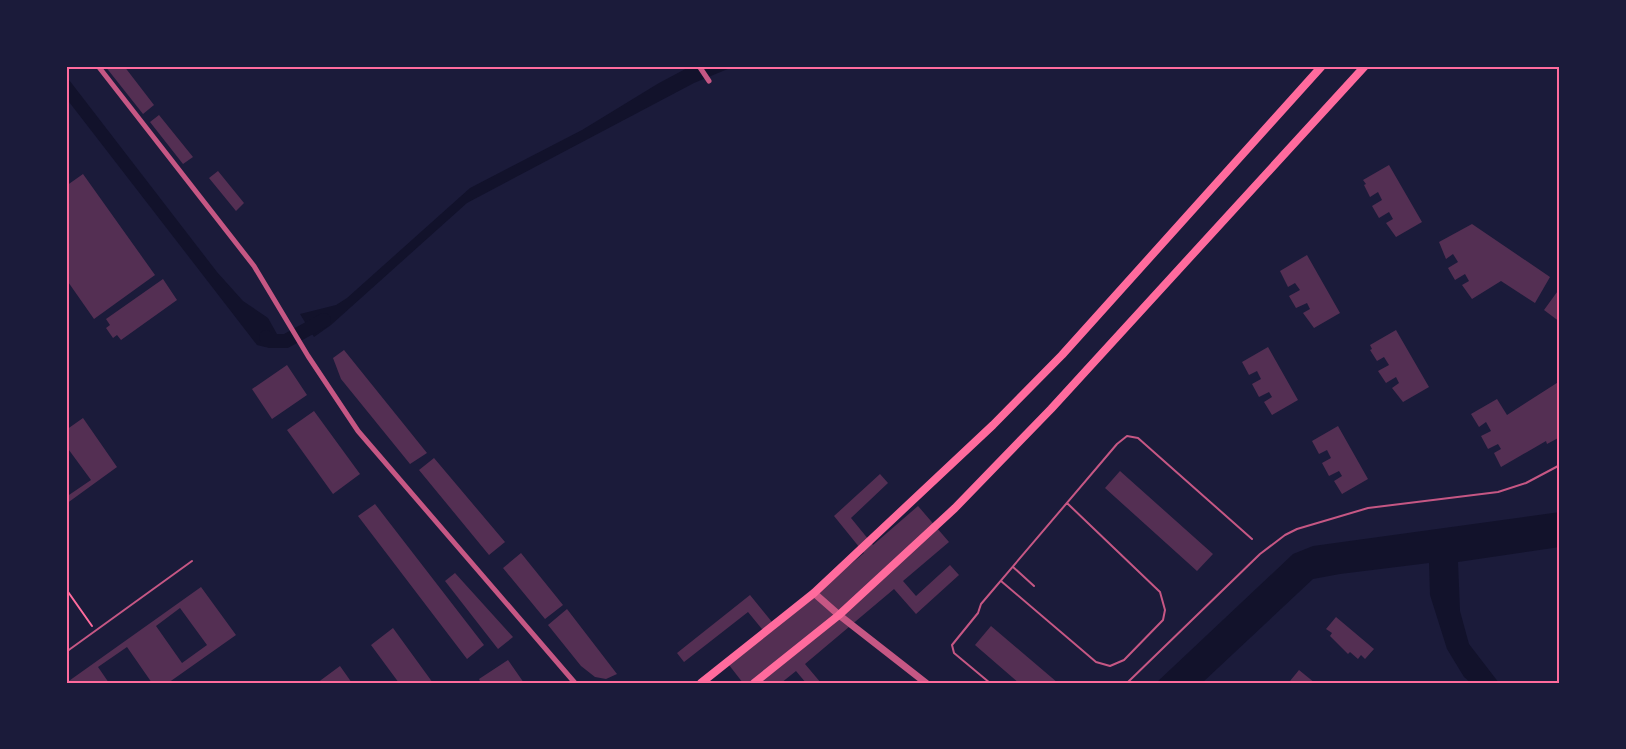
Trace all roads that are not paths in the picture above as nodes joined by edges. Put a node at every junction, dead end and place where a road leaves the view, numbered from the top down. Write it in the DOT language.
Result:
graph roads {
  1 [pos="98,66"];
  2 [pos="699,66"];
  3 [pos="1365,66"];
  4 [pos="1316,68"];
  5 [pos="709,81"];
  6 [pos="1560,465"];
  7 [pos="1067,503"];
  8 [pos="1252,539"];
  9 [pos="192,561"];
  10 [pos="1013,567"];
  11 [pos="1000,581"];
  12 [pos="1034,586"];
  13 [pos="814,593"];
  14 [pos="839,615"];
  15 [pos="66,652"];
  16 [pos="575,683"];
  17 [pos="701,683"];
  18 [pos="754,683"];
  19 [pos="926,683"];
  20 [pos="990,683"];
  21 [pos="1127,683"];
  1 -- 16 [label="street"];
  2 -- 5 [label="street"];
  3 -- 14 [label="main road"];
  4 -- 13 [label="main road"];
  6 -- 21 [label="lane"];
  7 -- 8 [label="lane"];
  7 -- 10 [label="lane"];
  7 -- 11 [label="lane"];
  9 -- 15 [label="lane"];
  10 -- 11 [label="lane"];
  10 -- 12 [label="lane"];
  11 -- 20 [label="lane"];
  13 -- 14 [label="street"];
  13 -- 17 [label="main road"];
  14 -- 18 [label="main road"];
  14 -- 19 [label="street"];
}
